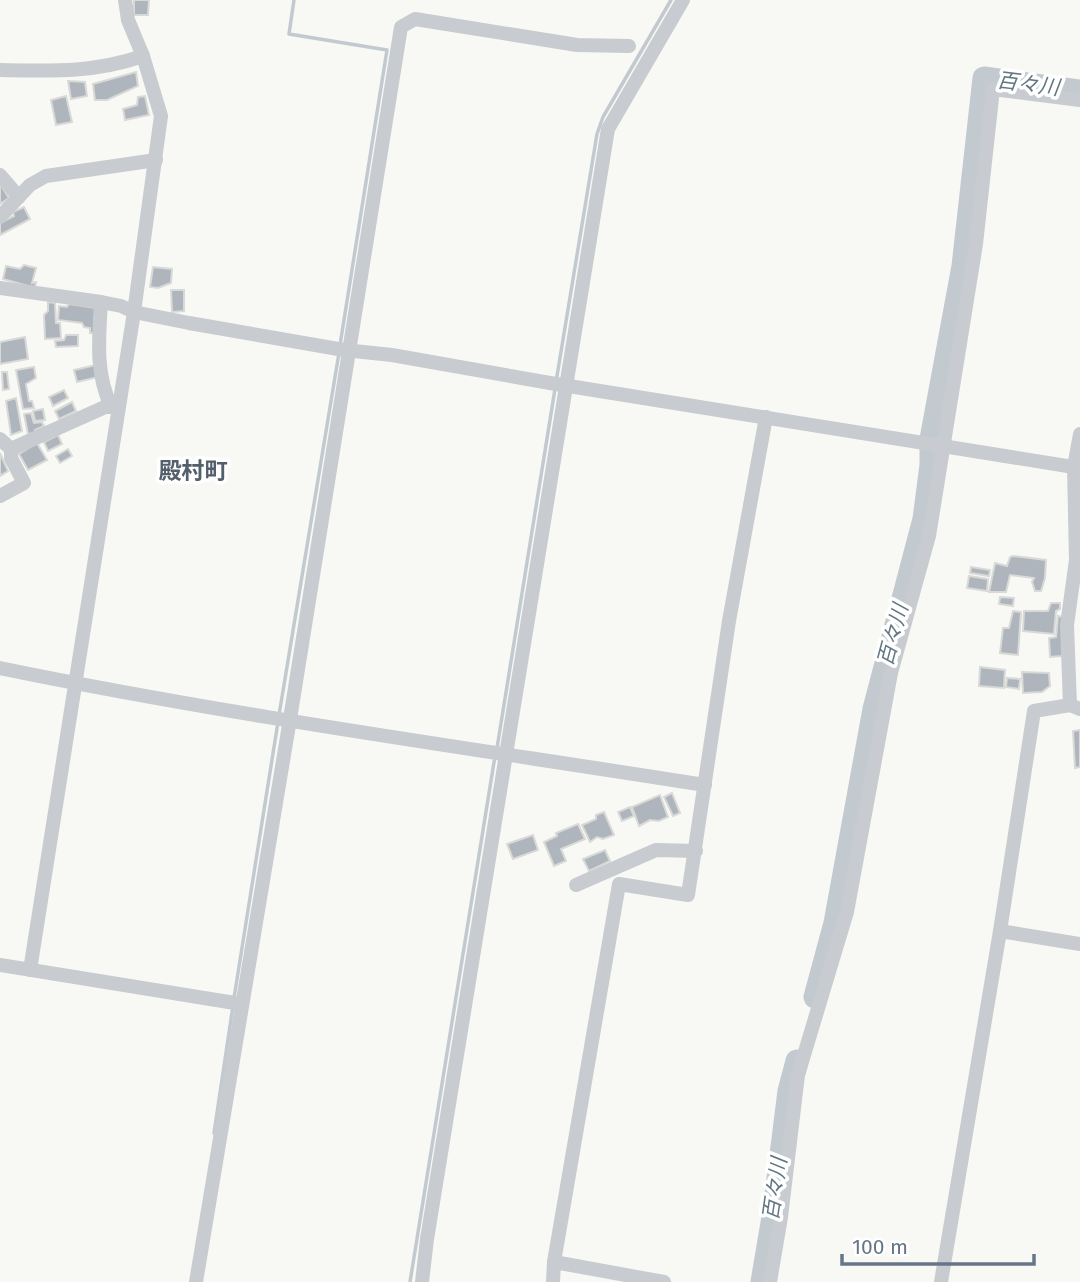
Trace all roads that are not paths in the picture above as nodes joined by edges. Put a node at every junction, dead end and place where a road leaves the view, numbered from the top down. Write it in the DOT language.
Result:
graph roads {
  1 [pos="125,0"];
  2 [pos="683,0"];
  3 [pos="629,46"];
  4 [pos="143,56"];
  5 [pos="0,70"];
  6 [pos="1080,100"];
  7 [pos="156,160"];
  8 [pos="0,175"];
  9 [pos="19,197"];
  10 [pos="0,217"];
  11 [pos="0,288"];
  12 [pos="101,302"];
  13 [pos="134,312"];
  14 [pos="342,349"];
  15 [pos="560,384"];
  16 [pos="114,407"];
  17 [pos="766,417"];
  18 [pos="1080,434"];
  19 [pos="0,439"];
  20 [pos="941,446"];
  21 [pos="11,449"];
  22 [pos="1077,467"];
  23 [pos="0,496"];
  24 [pos="0,668"];
  25 [pos="75,684"];
  26 [pos="1075,707"];
  27 [pos="283,718"];
  28 [pos="499,753"];
  29 [pos="705,785"];
  30 [pos="696,850"];
  31 [pos="616,868"];
  32 [pos="619,884"];
  33 [pos="576,885"];
  34 [pos="1000,931"];
  35 [pos="1080,944"];
  36 [pos="0,965"];
  37 [pos="30,970"];
  38 [pos="236,1003"];
  39 [pos="554,1262"];
  40 [pos="196,1282"];
  41 [pos="422,1282"];
  42 [pos="553,1282"];
  43 [pos="664,1282"];
  44 [pos="770,1282"];
  45 [pos="941,1282"];
  1 -- 4 [label="street"];
  2 -- 15 [label="street"];
  3 -- 14 [label="street"];
  4 -- 5 [label="street"];
  4 -- 7 [label="street"];
  6 -- 20 [label="street"];
  7 -- 9 [label="street"];
  7 -- 13 [label="street"];
  8 -- 9 [label="street"];
  9 -- 10 [label="street"];
  11 -- 12 [label="street"];
  12 -- 13 [label="street"];
  12 -- 16 [label="street"];
  13 -- 14 [label="street"];
  13 -- 16 [label="street"];
  14 -- 15 [label="street"];
  14 -- 27 [label="street"];
  15 -- 17 [label="street"];
  15 -- 28 [label="street"];
  16 -- 21 [label="street"];
  16 -- 25 [label="street"];
  17 -- 20 [label="street"];
  17 -- 29 [label="street"];
  18 -- 22 [label="street"];
  19 -- 21 [label="street"];
  20 -- 22 [label="street"];
  20 -- 44 [label="street"];
  21 -- 23 [label="street"];
  22 -- 26 [label="street"];
  24 -- 25 [label="street"];
  25 -- 27 [label="street"];
  25 -- 37 [label="street"];
  26 -- 34 [label="street"];
  27 -- 28 [label="street"];
  27 -- 38 [label="street"];
  28 -- 29 [label="street"];
  28 -- 41 [label="street"];
  29 -- 30 [label="street"];
  30 -- 31 [label="street"];
  30 -- 32 [label="street"];
  31 -- 32 [label="street"];
  31 -- 33 [label="street"];
  32 -- 39 [label="street"];
  34 -- 35 [label="street"];
  34 -- 45 [label="street"];
  36 -- 37 [label="street"];
  37 -- 38 [label="street"];
  38 -- 40 [label="street"];
  39 -- 42 [label="street"];
  39 -- 43 [label="street"];
}
